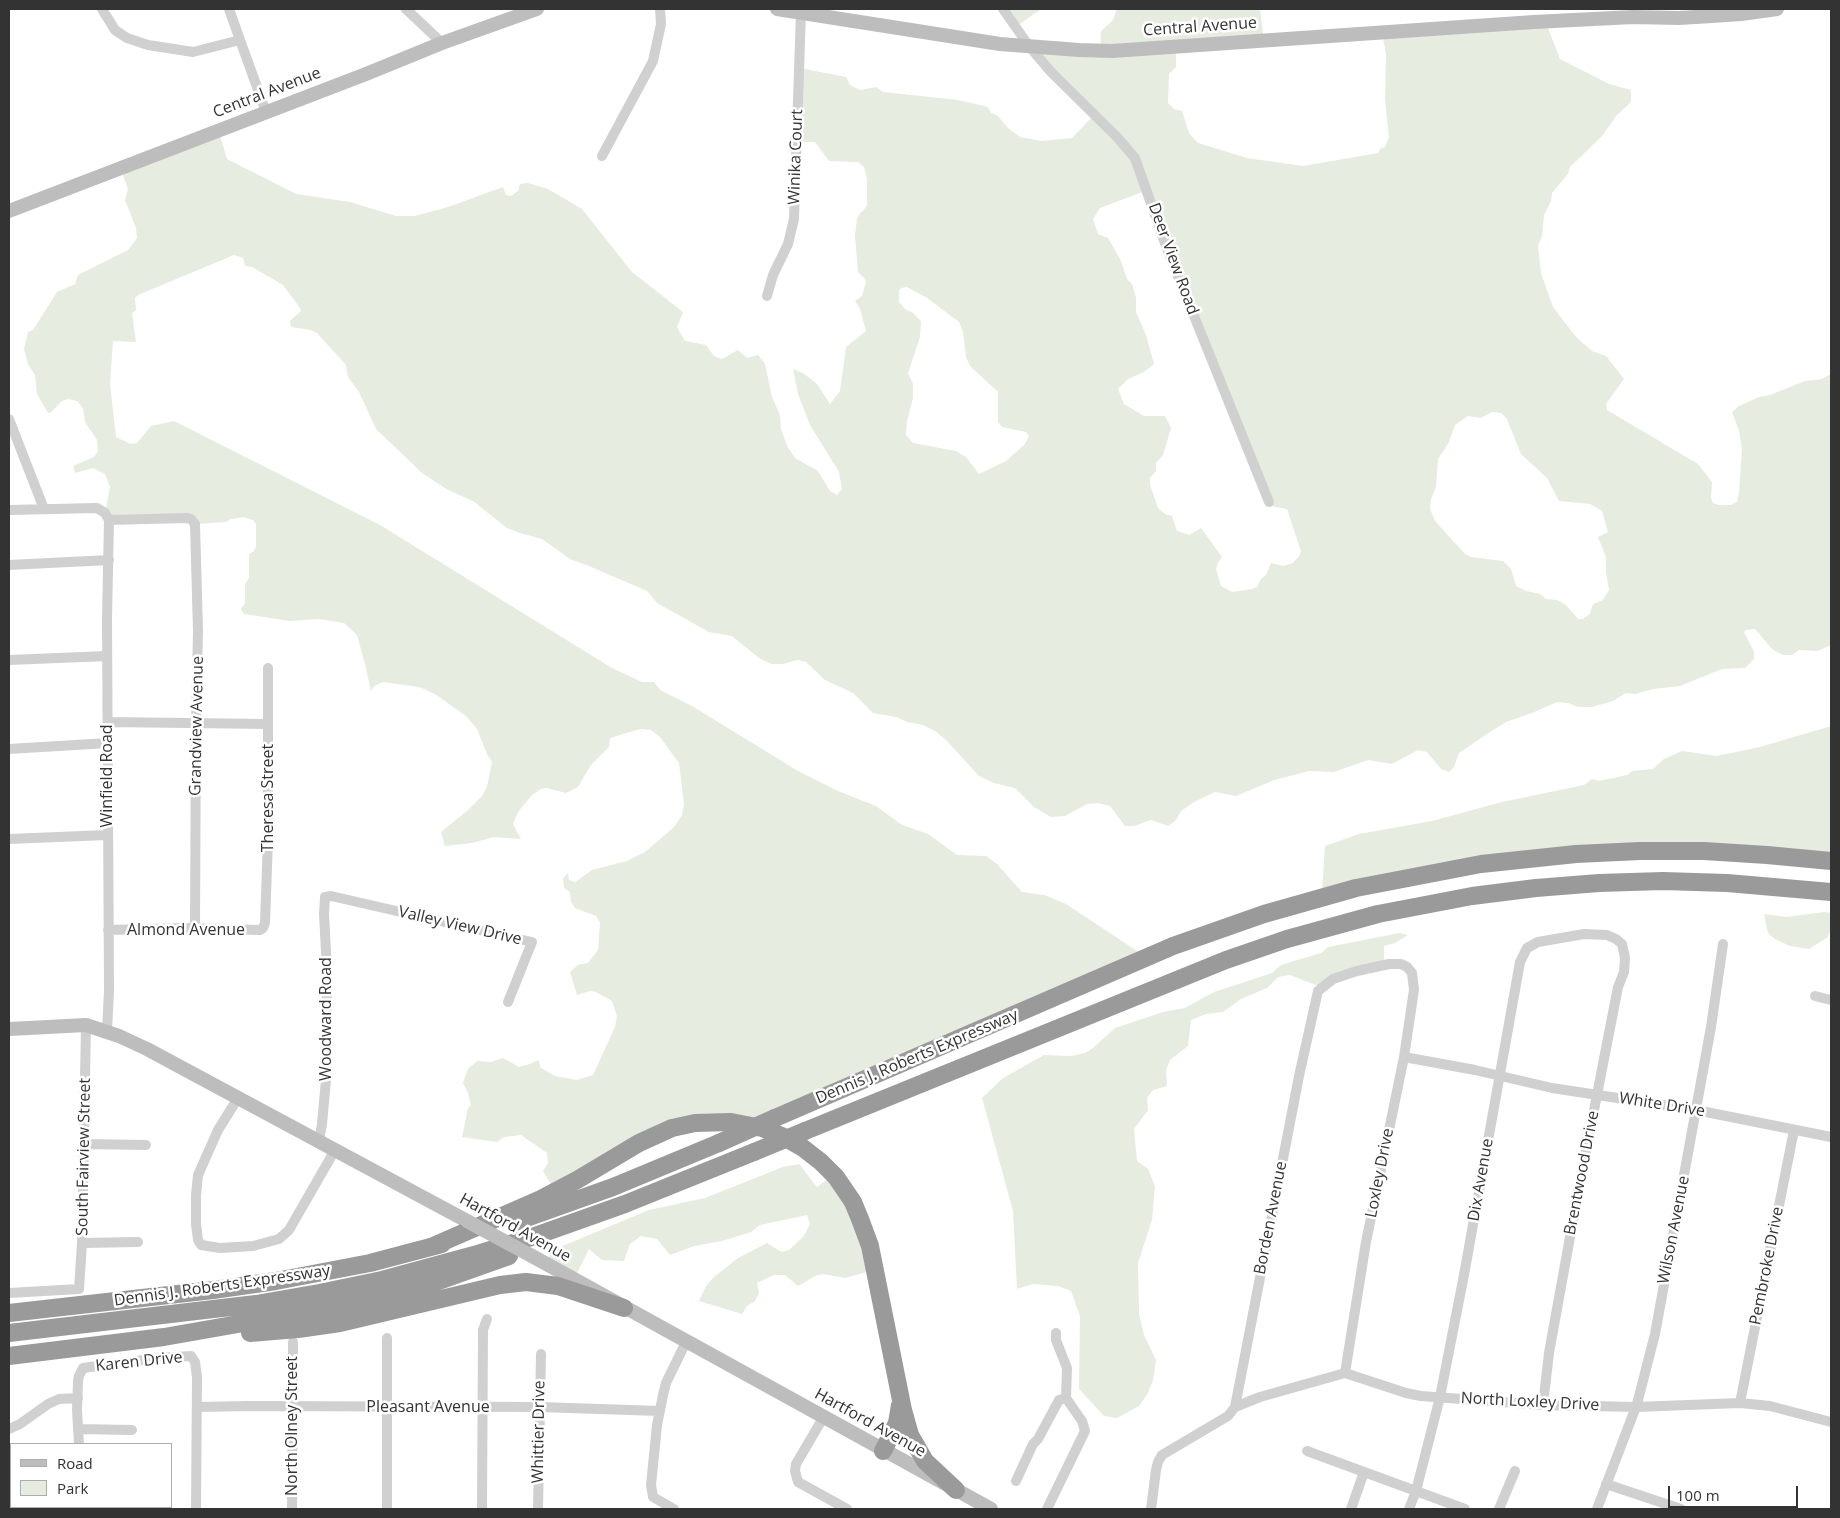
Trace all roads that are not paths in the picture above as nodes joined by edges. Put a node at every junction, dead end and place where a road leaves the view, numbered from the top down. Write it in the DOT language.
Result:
graph roads {
  1 [pos="102,9"];
  2 [pos="230,9"];
  3 [pos="406,9"];
  4 [pos="537,9"];
  5 [pos="660,9"];
  6 [pos="777,9"];
  7 [pos="1004,9"];
  8 [pos="1777,9"];
  9 [pos="801,12"];
  10 [pos="240,40"];
  11 [pos="442,43"];
  12 [pos="1029,46"];
  13 [pos="266,112"];
  14 [pos="602,156"];
  15 [pos="9,211"];
  16 [pos="767,296"];
  17 [pos="9,419"];
  18 [pos="1269,502"];
  19 [pos="44,509"];
  20 [pos="9,510"];
  21 [pos="109,520"];
  22 [pos="109,560"];
  23 [pos="9,565"];
  24 [pos="107,656"];
  25 [pos="9,660"];
  26 [pos="268,668"];
  27 [pos="108,722"];
  28 [pos="196,722"];
  29 [pos="268,724"];
  30 [pos="108,743"];
  31 [pos="9,748"];
  32 [pos="107,835"];
  33 [pos="9,839"];
  34 [pos="1831,861"];
  35 [pos="1831,892"];
  36 [pos="325,897"];
  37 [pos="195,928"];
  38 [pos="263,928"];
  39 [pos="108,930"];
  40 [pos="1622,944"];
  41 [pos="1723,944"];
  42 [pos="1412,973"];
  43 [pos="1815,996"];
  44 [pos="1831,1000"];
  45 [pos="508,1002"];
  46 [pos="86,1025"];
  47 [pos="9,1030"];
  48 [pos="107,1031"];
  49 [pos="1404,1057"];
  50 [pos="1501,1077"];
  51 [pos="1598,1094"];
  52 [pos="238,1098"];
  53 [pos="1696,1110"];
  54 [pos="1794,1130"];
  55 [pos="1831,1137"];
  56 [pos="319,1141"];
  57 [pos="83,1144"];
  58 [pos="146,1145"];
  59 [pos="336,1150"];
  60 [pos="596,1215"];
  61 [pos="138,1242"];
  62 [pos="82,1243"];
  63 [pos="432,1247"];
  64 [pos="9,1293"];
  65 [pos="71,1306"];
  66 [pos="9,1308"];
  67 [pos="624,1308"];
  68 [pos="9,1313"];
  69 [pos="487,1318"];
  70 [pos="9,1333"];
  71 [pos="1056,1333"];
  72 [pos="164,1337"];
  73 [pos="387,1338"];
  74 [pos="293,1342"];
  75 [pos="686,1342"];
  76 [pos="9,1354"];
  77 [pos="541,1354"];
  78 [pos="1345,1373"];
  79 [pos="899,1388"];
  80 [pos="1440,1397"];
  81 [pos="78,1398"];
  82 [pos="1066,1398"];
  83 [pos="1740,1403"];
  84 [pos="1543,1404"];
  85 [pos="293,1406"];
  86 [pos="387,1406"];
  87 [pos="197,1407"];
  88 [pos="483,1407"];
  89 [pos="539,1407"];
  90 [pos="1235,1407"];
  91 [pos="1636,1407"];
  92 [pos="660,1411"];
  93 [pos="823,1418"];
  94 [pos="1831,1422"];
  95 [pos="9,1429"];
  96 [pos="78,1429"];
  97 [pos="132,1430"];
  98 [pos="79,1443"];
  99 [pos="883,1451"];
  100 [pos="1307,1451"];
  101 [pos="1515,1471"];
  102 [pos="1364,1472"];
  103 [pos="1016,1481"];
  104 [pos="1606,1484"];
  105 [pos="962,1488"];
  106 [pos="1416,1491"];
  107 [pos="196,1509"];
  108 [pos="292,1509"];
  109 [pos="387,1509"];
  110 [pos="482,1509"];
  111 [pos="538,1509"];
  112 [pos="674,1509"];
  113 [pos="847,1509"];
  114 [pos="991,1509"];
  115 [pos="1047,1509"];
  116 [pos="1151,1509"];
  117 [pos="1351,1509"];
  118 [pos="1409,1509"];
  119 [pos="1465,1509"];
  120 [pos="1498,1509"];
  121 [pos="1597,1509"];
  122 [pos="1681,1509"];
  1 -- 10 [label="street"];
  2 -- 10 [label="street"];
  3 -- 11 [label="street"];
  4 -- 11 [label="main road, Central Avenue"];
  5 -- 14 [label="street"];
  6 -- 9 [label="main road, Central Avenue"];
  7 -- 12 [label="street, Deer View Road"];
  8 -- 12 [label="main road, Central Avenue"];
  9 -- 12 [label="main road, Central Avenue"];
  9 -- 16 [label="street, Winika Court"];
  10 -- 13 [label="street"];
  11 -- 13 [label="main road, Central Avenue"];
  12 -- 18 [label="street, Deer View Road"];
  13 -- 15 [label="main road, Central Avenue"];
  17 -- 19 [label="street"];
  19 -- 20 [label="street"];
  19 -- 21 [label="street"];
  21 -- 22 [label="street, Winfield Road"];
  21 -- 28 [label="street, Grandview Avenue"];
  22 -- 23 [label="street"];
  22 -- 24 [label="street, Winfield Road"];
  24 -- 25 [label="street"];
  24 -- 27 [label="street, Winfield Road"];
  26 -- 29 [label="street, Theresa Street"];
  27 -- 28 [label="street"];
  27 -- 30 [label="street, Winfield Road"];
  28 -- 29 [label="street"];
  28 -- 37 [label="street, Grandview Avenue"];
  29 -- 38 [label="street, Theresa Street"];
  30 -- 31 [label="street"];
  30 -- 32 [label="street, Winfield Road"];
  32 -- 33 [label="street"];
  32 -- 39 [label="street, Winfield Road"];
  34 -- 63 [label="highway, Dennis J. Roberts Expressway, bridge"];
  35 -- 60 [label="highway, Dennis J. Roberts Expressway, bridge"];
  36 -- 45 [label="street, Valley View Drive"];
  36 -- 56 [label="street, Woodward Road"];
  37 -- 38 [label="street, Almond Avenue"];
  37 -- 39 [label="street, Almond Avenue"];
  39 -- 48 [label="street, Winfield Road"];
  40 -- 50 [label="street, Dix Avenue"];
  40 -- 51 [label="street, Brentwood Drive"];
  41 -- 53 [label="street, Wilson Avenue"];
  42 -- 49 [label="street, Loxley Drive"];
  42 -- 90 [label="street, Borden Avenue"];
  43 -- 44 [label="street"];
  46 -- 47 [label="main road, Hartford Avenue"];
  46 -- 48 [label="main road, Hartford Avenue"];
  46 -- 57 [label="street, South Fairview Street"];
  48 -- 52 [label="main road, Hartford Avenue"];
  49 -- 50 [label="street, White Drive"];
  49 -- 78 [label="street, Loxley Drive"];
  50 -- 51 [label="street, White Drive"];
  50 -- 80 [label="street, Dix Avenue"];
  51 -- 53 [label="street, White Drive"];
  51 -- 84 [label="street, Brentwood Drive"];
  52 -- 56 [label="main road, Hartford Avenue"];
  52 -- 59 [label="street"];
  53 -- 54 [label="street, White Drive"];
  53 -- 91 [label="street, Wilson Avenue"];
  54 -- 55 [label="street, White Drive"];
  54 -- 83 [label="street, Pembroke Drive"];
  56 -- 59 [label="main road, Hartford Avenue"];
  57 -- 58 [label="street"];
  57 -- 62 [label="street, South Fairview Street"];
  59 -- 67 [label="main road, Hartford Avenue, bridge"];
  60 -- 70 [label="highway, Dennis J. Roberts Expressway"];
  60 -- 72 [label="highway"];
  61 -- 62 [label="street"];
  62 -- 64 [label="street, South Fairview Street"];
  63 -- 65 [label="highway, Dennis J. Roberts Expressway"];
  63 -- 79 [label="highway"];
  65 -- 66 [label="highway"];
  65 -- 68 [label="highway, Dennis J. Roberts Expressway"];
  67 -- 72 [label="highway"];
  67 -- 75 [label="main road, Hartford Avenue"];
  69 -- 88 [label="street"];
  71 -- 82 [label="street"];
  72 -- 76 [label="highway"];
  73 -- 86 [label="street"];
  74 -- 85 [label="street, North Olney Street"];
  75 -- 92 [label="street"];
  75 -- 93 [label="main road, Hartford Avenue"];
  77 -- 89 [label="street, Whittier Drive"];
  78 -- 80 [label="street, North Loxley Drive"];
  78 -- 90 [label="street"];
  79 -- 99 [label="highway"];
  79 -- 105 [label="highway"];
  80 -- 84 [label="street, North Loxley Drive"];
  80 -- 106 [label="street, Dix Avenue"];
  81 -- 87 [label="street, Karen Drive"];
  81 -- 95 [label="street"];
  81 -- 96 [label="street"];
  82 -- 103 [label="street"];
  82 -- 115 [label="street"];
  83 -- 91 [label="street, North Loxley Drive"];
  83 -- 94 [label="street, North Loxley Drive"];
  84 -- 91 [label="street, North Loxley Drive"];
  85 -- 86 [label="street, Pleasant Avenue"];
  85 -- 87 [label="street, Pleasant Avenue"];
  85 -- 108 [label="street, North Olney Street"];
  86 -- 88 [label="street, Pleasant Avenue"];
  86 -- 109 [label="street"];
  87 -- 107 [label="street"];
  88 -- 89 [label="street, Pleasant Avenue"];
  88 -- 110 [label="street"];
  89 -- 92 [label="street, Pleasant Avenue"];
  89 -- 111 [label="street, Whittier Drive"];
  90 -- 116 [label="street"];
  91 -- 104 [label="street, Wilson Avenue"];
  92 -- 112 [label="street"];
  93 -- 99 [label="main road, Hartford Avenue"];
  93 -- 113 [label="street"];
  96 -- 97 [label="street"];
  96 -- 98 [label="street"];
  99 -- 105 [label="main road, Hartford Avenue"];
  100 -- 102 [label="street"];
  101 -- 120 [label="street"];
  102 -- 106 [label="street"];
  102 -- 117 [label="street"];
  104 -- 121 [label="street, Wilson Avenue"];
  104 -- 122 [label="street"];
  105 -- 114 [label="main road, Hartford Avenue"];
  106 -- 118 [label="street, Dix Avenue"];
  106 -- 119 [label="street"];
}
